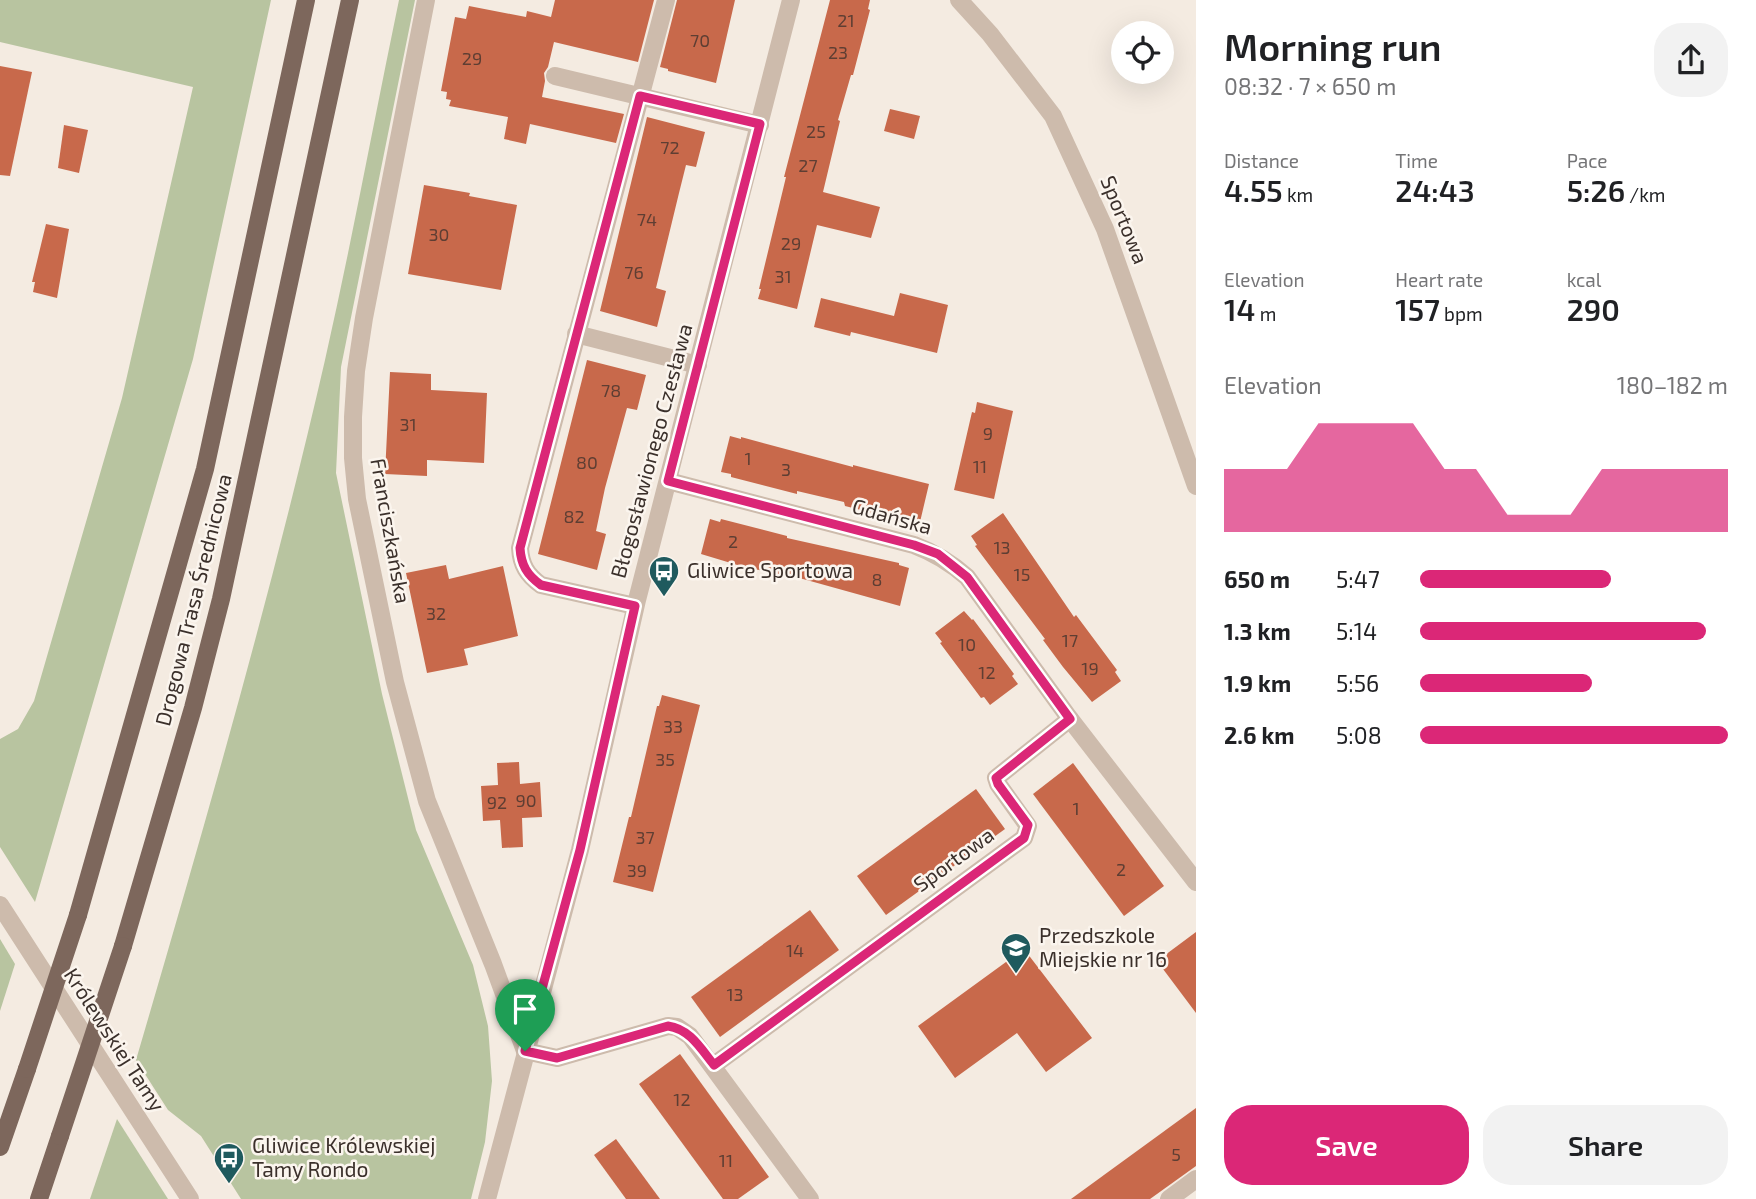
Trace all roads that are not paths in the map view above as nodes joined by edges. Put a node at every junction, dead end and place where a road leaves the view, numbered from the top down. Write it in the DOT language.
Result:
graph roads {
  1 [pos="306,0"];
  2 [pos="350,0"];
  3 [pos="426,0"];
  4 [pos="666,0"];
  5 [pos="791,0"];
  6 [pos="959,0"];
  7 [pos="555,76"];
  8 [pos="640,96"];
  9 [pos="760,124"];
  10 [pos="576,334"];
  11 [pos="698,365"];
  12 [pos="668,481"];
  13 [pos="1196,486"];
  14 [pos="635,606"];
  15 [pos="1070,719"];
  16 [pos="1196,882"];
  17 [pos="0,905"];
  18 [pos="525,1051"];
  19 [pos="714,1065"];
  20 [pos="0,1147"];
  21 [pos="1196,1179"];
  22 [pos="38,1199"];
  23 [pos="190,1199"];
  24 [pos="487,1199"];
  25 [pos="810,1199"];
  26 [pos="1169,1199"];
  1 -- 20 [label="main road, Drogowa Trasa Średnicowa, bridge"];
  2 -- 22 [label="main road, Drogowa Trasa Średnicowa, bridge"];
  3 -- 18 [label="street, Franciszkańska"];
  4 -- 8 [label="street"];
  5 -- 9 [label="street, Błogosławionego Czesława"];
  6 -- 13 [label="street, Sportowa"];
  7 -- 8 [label="street"];
  8 -- 9 [label="street"];
  8 -- 10 [label="street"];
  9 -- 11 [label="street, Błogosławionego Czesława"];
  10 -- 11 [label="street"];
  10 -- 14 [label="street"];
  11 -- 12 [label="street, Błogosławionego Czesława"];
  12 -- 14 [label="street, Błogosławionego Czesława"];
  12 -- 15 [label="street, Gdańska"];
  14 -- 18 [label="street, Błogosławionego Czesława"];
  15 -- 16 [label="street"];
  15 -- 19 [label="street, Sportowa"];
  17 -- 23 [label="street, Królewskiej Tamy"];
  18 -- 19 [label="street"];
  18 -- 24 [label="street, Błogosławionego Czesława"];
  19 -- 25 [label="street"];
  21 -- 26 [label="street"];
}
